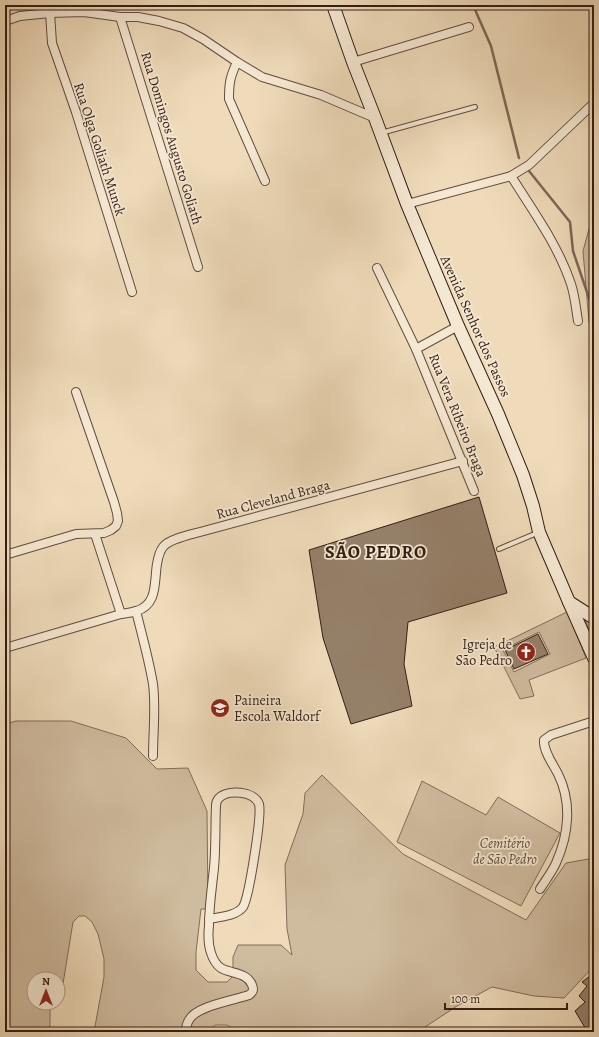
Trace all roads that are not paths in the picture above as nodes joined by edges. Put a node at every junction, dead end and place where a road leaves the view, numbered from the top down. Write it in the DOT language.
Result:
graph roads {
  1 [pos="333,5"];
  2 [pos="50,12"];
  3 [pos="120,17"];
  4 [pos="5,21"];
  5 [pos="469,27"];
  6 [pos="237,62"];
  7 [pos="353,62"];
  8 [pos="594,103"];
  9 [pos="475,107"];
  10 [pos="375,118"];
  11 [pos="381,133"];
  12 [pos="511,176"];
  13 [pos="265,181"];
  14 [pos="407,204"];
  15 [pos="198,267"];
  16 [pos="377,268"];
  17 [pos="132,292"];
  18 [pos="578,321"];
  19 [pos="458,326"];
  20 [pos="416,349"];
  21 [pos="76,392"];
  22 [pos="463,461"];
  23 [pos="474,491"];
  24 [pos="539,532"];
  25 [pos="95,534"];
  26 [pos="499,549"];
  27 [pos="5,555"];
  28 [pos="569,602"];
  29 [pos="136,611"];
  30 [pos="121,614"];
  31 [pos="594,618"];
  32 [pos="5,648"];
  33 [pos="594,658"];
  34 [pos="594,721"];
  35 [pos="153,756"];
  36 [pos="540,889"];
  37 [pos="209,919"];
  38 [pos="186,1032"];
  1 -- 7 [label="street, Avenida Senhor dos Passos"];
  2 -- 3 [label="street"];
  2 -- 4 [label="street"];
  2 -- 17 [label="street, Rua Olga Goliath Munck"];
  3 -- 6 [label="street"];
  3 -- 15 [label="street, Rua Domingos Augusto Goliath"];
  5 -- 7 [label="street"];
  6 -- 10 [label="street"];
  6 -- 13 [label="street"];
  7 -- 10 [label="street, Avenida Senhor dos Passos"];
  8 -- 12 [label="street"];
  9 -- 11 [label="lane"];
  10 -- 11 [label="street, Avenida Senhor dos Passos"];
  11 -- 14 [label="street, Avenida Senhor dos Passos"];
  12 -- 14 [label="street"];
  12 -- 18 [label="street"];
  14 -- 19 [label="street, Avenida Senhor dos Passos"];
  16 -- 20 [label="street, Rua Vera Ribeiro Braga"];
  19 -- 20 [label="street, Rua Vera Ribeiro Braga"];
  19 -- 24 [label="street, Avenida Senhor dos Passos"];
  20 -- 22 [label="street, Rua Vera Ribeiro Braga"];
  21 -- 25 [label="street"];
  22 -- 23 [label="street, Rua Vera Ribeiro Braga"];
  22 -- 29 [label="street, Rua Cleveland Braga"];
  24 -- 26 [label="lane"];
  24 -- 28 [label="street, Avenida Senhor dos Passos"];
  25 -- 27 [label="street"];
  25 -- 30 [label="street"];
  28 -- 31 [label="street"];
  28 -- 33 [label="street, Avenida Senhor dos Passos"];
  29 -- 30 [label="street"];
  29 -- 35 [label="street"];
  30 -- 32 [label="street"];
  34 -- 36 [label="street"];
  37 -- 37 [label="street"];
  37 -- 38 [label="street"];
}
